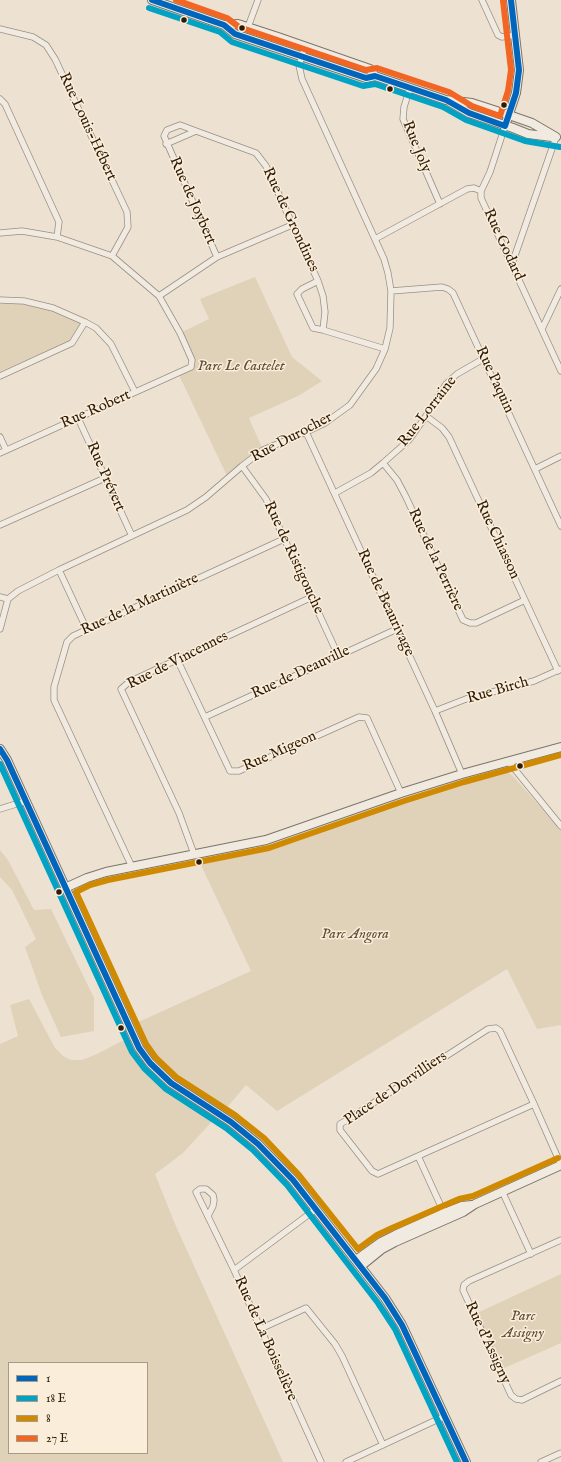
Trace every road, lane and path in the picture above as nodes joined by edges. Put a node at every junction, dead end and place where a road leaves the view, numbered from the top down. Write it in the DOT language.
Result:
graph roads {
  1 [pos="152,0"];
  2 [pos="258,0"];
  3 [pos="482,0"];
  4 [pos="511,0"];
  5 [pos="224,24"];
  6 [pos="248,27"];
  7 [pos="0,29"];
  8 [pos="516,35"];
  9 [pos="306,47"];
  10 [pos="302,56"];
  11 [pos="375,76"];
  12 [pos="410,88"];
  13 [pos="0,99"];
  14 [pos="446,100"];
  15 [pos="509,115"];
  16 [pos="505,126"];
  17 [pos="196,132"];
  18 [pos="559,138"];
  19 [pos="166,144"];
  20 [pos="481,191"];
  21 [pos="440,204"];
  22 [pos="292,225"];
  23 [pos="0,233"];
  24 [pos="56,237"];
  25 [pos="375,239"];
  26 [pos="112,256"];
  27 [pos="217,257"];
  28 [pos="512,264"];
  29 [pos="318,281"];
  30 [pos="561,289"];
  31 [pos="391,291"];
  32 [pos="159,296"];
  33 [pos="0,300"];
  34 [pos="85,322"];
  35 [pos="542,329"];
  36 [pos="323,330"];
  37 [pos="385,349"];
  38 [pos="483,359"];
  39 [pos="561,371"];
  40 [pos="0,376"];
  41 [pos="135,392"];
  42 [pos="426,416"];
  43 [pos="78,418"];
  44 [pos="306,432"];
  45 [pos="0,437"];
  46 [pos="6,450"];
  47 [pos="0,453"];
  48 [pos="561,456"];
  49 [pos="383,463"];
  50 [pos="242,466"];
  51 [pos="535,469"];
  52 [pos="105,478"];
  53 [pos="335,493"];
  54 [pos="0,525"];
  55 [pos="561,526"];
  56 [pos="132,536"];
  57 [pos="284,539"];
  58 [pos="59,570"];
  59 [pos="0,597"];
  60 [pos="312,597"];
  61 [pos="8,599"];
  62 [pos="525,600"];
  63 [pos="0,629"];
  64 [pos="397,629"];
  65 [pos="87,630"];
  66 [pos="338,655"];
  67 [pos="177,659"];
  68 [pos="560,670"];
  69 [pos="435,711"];
  70 [pos="205,717"];
  71 [pos="561,747"];
  72 [pos="0,749"];
  73 [pos="508,762"];
  74 [pos="462,774"];
  75 [pos="401,793"];
  76 [pos="26,801"];
  77 [pos="0,809"];
  78 [pos="561,826"];
  79 [pos="194,854"];
  80 [pos="132,867"];
  81 [pos="65,888"];
  82 [pos="534,1104"];
  83 [pos="418,1156"];
  84 [pos="561,1165"];
  85 [pos="502,1191"];
  86 [pos="316,1209"];
  87 [pos="208,1216"];
  88 [pos="445,1216"];
  89 [pos="561,1240"];
  90 [pos="531,1254"];
  91 [pos="358,1263"];
  92 [pos="234,1270"];
  93 [pos="260,1329"];
  94 [pos="561,1381"];
  95 [pos="445,1416"];
  96 [pos="383,1445"];
  97 [pos="561,1453"];
  98 [pos="551,1460"];
  99 [pos="321,1462"];
  100 [pos="346,1462"];
  101 [pos="466,1462"];
  102 [pos="541,1462"];
  1 -- 5 [label="street"];
  2 -- 6 [label="street"];
  3 -- 8 [label="street"];
  4 -- 8 [label="street, Rue Godard"];
  5 -- 6 [label="street"];
  5 -- 10 [label="street"];
  6 -- 9 [label="street"];
  7 -- 26 [label="street, Rue Louis-Hébert"];
  8 -- 15 [label="street, Rue Godard"];
  9 -- 10 [label="street, Rue Durocher"];
  9 -- 11 [label="street"];
  10 -- 11 [label="street"];
  10 -- 25 [label="street, Rue Durocher"];
  11 -- 12 [label="street"];
  12 -- 14 [label="street"];
  12 -- 21 [label="street, Rue Joly"];
  13 -- 24 [label="street"];
  14 -- 15 [label="street"];
  14 -- 16 [label="street"];
  15 -- 16 [label="street, Rue Godard"];
  15 -- 18 [label="street"];
  16 -- 18 [label="street"];
  16 -- 20 [label="street, Rue Godard"];
  17 -- 19 [label="street"];
  17 -- 19 [label="street, Rue de Grondines"];
  17 -- 22 [label="street, Rue de Grondines"];
  18 -- 28 [label="street"];
  19 -- 27 [label="street, Rue de Joybert"];
  20 -- 21 [label="street"];
  20 -- 28 [label="street, Rue Godard"];
  21 -- 25 [label="street"];
  22 -- 27 [label="street"];
  22 -- 29 [label="street, Rue de Grondines"];
  23 -- 24 [label="street"];
  24 -- 26 [label="street"];
  25 -- 31 [label="street, Rue Durocher"];
  26 -- 32 [label="street"];
  27 -- 32 [label="street"];
  28 -- 35 [label="street, Rue Godard"];
  29 -- 36 [label="street, Rue de Grondines"];
  29 -- 36 [label="street, Rue de Grondines"];
  30 -- 35 [label="street"];
  31 -- 37 [label="street, Rue Durocher"];
  31 -- 38 [label="street, Rue Paquin"];
  32 -- 41 [label="street, Rue Robert"];
  33 -- 34 [label="street"];
  34 -- 40 [label="street"];
  34 -- 41 [label="street"];
  35 -- 39 [label="street, Rue Godard"];
  36 -- 37 [label="street, Rue de Grondines"];
  37 -- 44 [label="street, Rue Durocher"];
  38 -- 42 [label="street, Rue Lorraine"];
  38 -- 51 [label="street, Rue Paquin"];
  41 -- 43 [label="street, Rue Robert"];
  42 -- 49 [label="street, Rue Lorraine"];
  42 -- 62 [label="street, Rue Chiasson"];
  43 -- 46 [label="street, Rue Robert"];
  43 -- 52 [label="street, Rue Prévert"];
  44 -- 50 [label="street, Rue Durocher"];
  44 -- 53 [label="street, Rue de Beaurivage"];
  45 -- 46 [label="street"];
  46 -- 47 [label="street, Rue Robert"];
  48 -- 51 [label="street"];
  49 -- 53 [label="street, Rue Lorraine"];
  49 -- 62 [label="street, Rue de la Perrière"];
  50 -- 56 [label="street, Rue Durocher"];
  50 -- 57 [label="street, Rue de Ristigouche"];
  51 -- 55 [label="street, Rue Paquin"];
  52 -- 54 [label="street"];
  52 -- 56 [label="street, Rue Prévert"];
  53 -- 64 [label="street, Rue de Beaurivage"];
  56 -- 58 [label="street, Rue Durocher"];
  57 -- 60 [label="street, Rue de Ristigouche"];
  57 -- 65 [label="street, Rue de la Martinière"];
  58 -- 61 [label="street, Rue Durocher"];
  58 -- 65 [label="street"];
  59 -- 61 [label="street"];
  60 -- 66 [label="street, Rue de Ristigouche"];
  60 -- 67 [label="street, Rue de Vincennes"];
  61 -- 63 [label="street"];
  62 -- 68 [label="street, Rue Chiasson"];
  64 -- 66 [label="street, Rue de Deauville"];
  64 -- 69 [label="street, Rue de Beaurivage"];
  65 -- 80 [label="street, Rue de la Martinière"];
  66 -- 70 [label="street, Rue de Deauville"];
  67 -- 70 [label="street, Rue Migeon"];
  67 -- 79 [label="street, Rue de Vincennes"];
  68 -- 69 [label="street, Rue Birch"];
  69 -- 74 [label="street, Rue de Beaurivage"];
  70 -- 75 [label="street, Rue Migeon"];
  71 -- 73 [label="street"];
  72 -- 76 [label="street"];
  73 -- 74 [label="street"];
  73 -- 78 [label="street"];
  74 -- 75 [label="street"];
  75 -- 79 [label="street"];
  76 -- 77 [label="street"];
  76 -- 81 [label="street"];
  79 -- 80 [label="street"];
  80 -- 81 [label="street"];
  81 -- 86 [label="street"];
  82 -- 83 [label="street, Place de Dorvilliers"];
  82 -- 83 [label="street, Place de Dorvilliers"];
  82 -- 84 [label="street, Place de Dorvilliers"];
  83 -- 88 [label="street"];
  84 -- 85 [label="street"];
  85 -- 88 [label="street"];
  85 -- 90 [label="street"];
  86 -- 91 [label="street"];
  86 -- 92 [label="street"];
  87 -- 87 [label="street, Rue de La Boisselière"];
  87 -- 92 [label="street, Rue de La Boisselière"];
  88 -- 91 [label="street"];
  89 -- 90 [label="street, Rue d'Assigny"];
  90 -- 94 [label="street, Rue d'Assigny"];
  91 -- 95 [label="street"];
  92 -- 93 [label="street, Rue de La Boisselière"];
  93 -- 96 [label="street"];
  93 -- 99 [label="street, Rue de La Boisselière"];
  95 -- 96 [label="street"];
  95 -- 101 [label="street"];
  96 -- 100 [label="street"];
  97 -- 98 [label="street"];
  98 -- 102 [label="street"];
}
